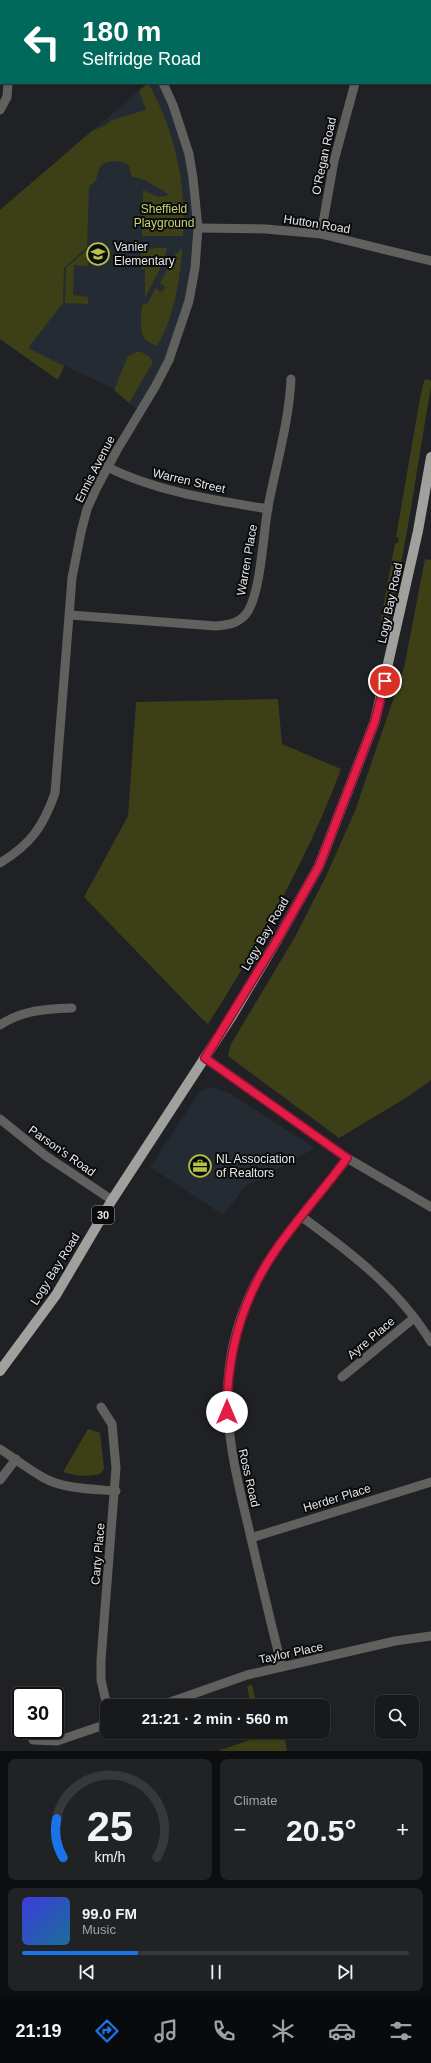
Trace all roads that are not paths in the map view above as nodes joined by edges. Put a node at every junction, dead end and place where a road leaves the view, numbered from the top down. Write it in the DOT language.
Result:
graph roads {
  1 [pos="8,84"];
  2 [pos="163,84"];
  3 [pos="355,84"];
  4 [pos="0,110"];
  5 [pos="198,228"];
  6 [pos="321,234"];
  7 [pos="431,261"];
  8 [pos="291,379"];
  9 [pos="431,457"];
  10 [pos="107,467"];
  11 [pos="268,509"];
  12 [pos="70,615"];
  13 [pos="0,862"];
  14 [pos="72,1008"];
  15 [pos="0,1025"];
  16 [pos="205,1058"];
  17 [pos="0,1119"];
  18 [pos="347,1158"];
  19 [pos="112,1200"];
  20 [pos="431,1208"];
  21 [pos="302,1217"];
  22 [pos="414,1318"];
  23 [pos="431,1342"];
  24 [pos="0,1371"];
  25 [pos="342,1376"];
  26 [pos="101,1407"];
  27 [pos="0,1448"];
  28 [pos="16,1459"];
  29 [pos="0,1480"];
  30 [pos="431,1482"];
  31 [pos="116,1491"];
  32 [pos="251,1538"];
  33 [pos="431,1636"];
  34 [pos="282,1667"];
  35 [pos="105,1699"];
  36 [pos="179,1699"];
  37 [pos="100,1726"];
  38 [pos="33,1740"];
  1 -- 4 [label="street"];
  2 -- 5 [label="street, Ennis Avenue"];
  3 -- 6 [label="street, O'Regan Road"];
  5 -- 6 [label="street, Hutton Road"];
  5 -- 10 [label="street, Ennis Avenue"];
  6 -- 7 [label="street, Hutton Road"];
  8 -- 11 [label="street, Warren Place"];
  9 -- 16 [label="main road, Logy Bay Road / 30"];
  10 -- 11 [label="street, Warren Street"];
  10 -- 12 [label="street, Ennis Avenue"];
  11 -- 12 [label="street, Warren Place"];
  12 -- 13 [label="street, Ennis Avenue"];
  14 -- 15 [label="street"];
  16 -- 18 [label="street"];
  16 -- 19 [label="main road, Logy Bay Road / 30"];
  17 -- 19 [label="street, Parson's Road"];
  18 -- 20 [label="street"];
  18 -- 21 [label="street, Ross Road"];
  19 -- 24 [label="main road, Logy Bay Road / 30"];
  21 -- 22 [label="street"];
  21 -- 32 [label="street, Ross Road"];
  22 -- 23 [label="street"];
  22 -- 25 [label="street, Ayre Place"];
  26 -- 31 [label="street, Carty Place"];
  27 -- 28 [label="street"];
  28 -- 29 [label="street"];
  28 -- 31 [label="street"];
  30 -- 32 [label="street, Herder Place"];
  31 -- 35 [label="street, Carty Place"];
  32 -- 34 [label="street, Ross Road"];
  33 -- 34 [label="street, Taylor Place"];
  34 -- 36 [label="street, Taylor Place"];
  37 -- 38 [label="street"];
}
